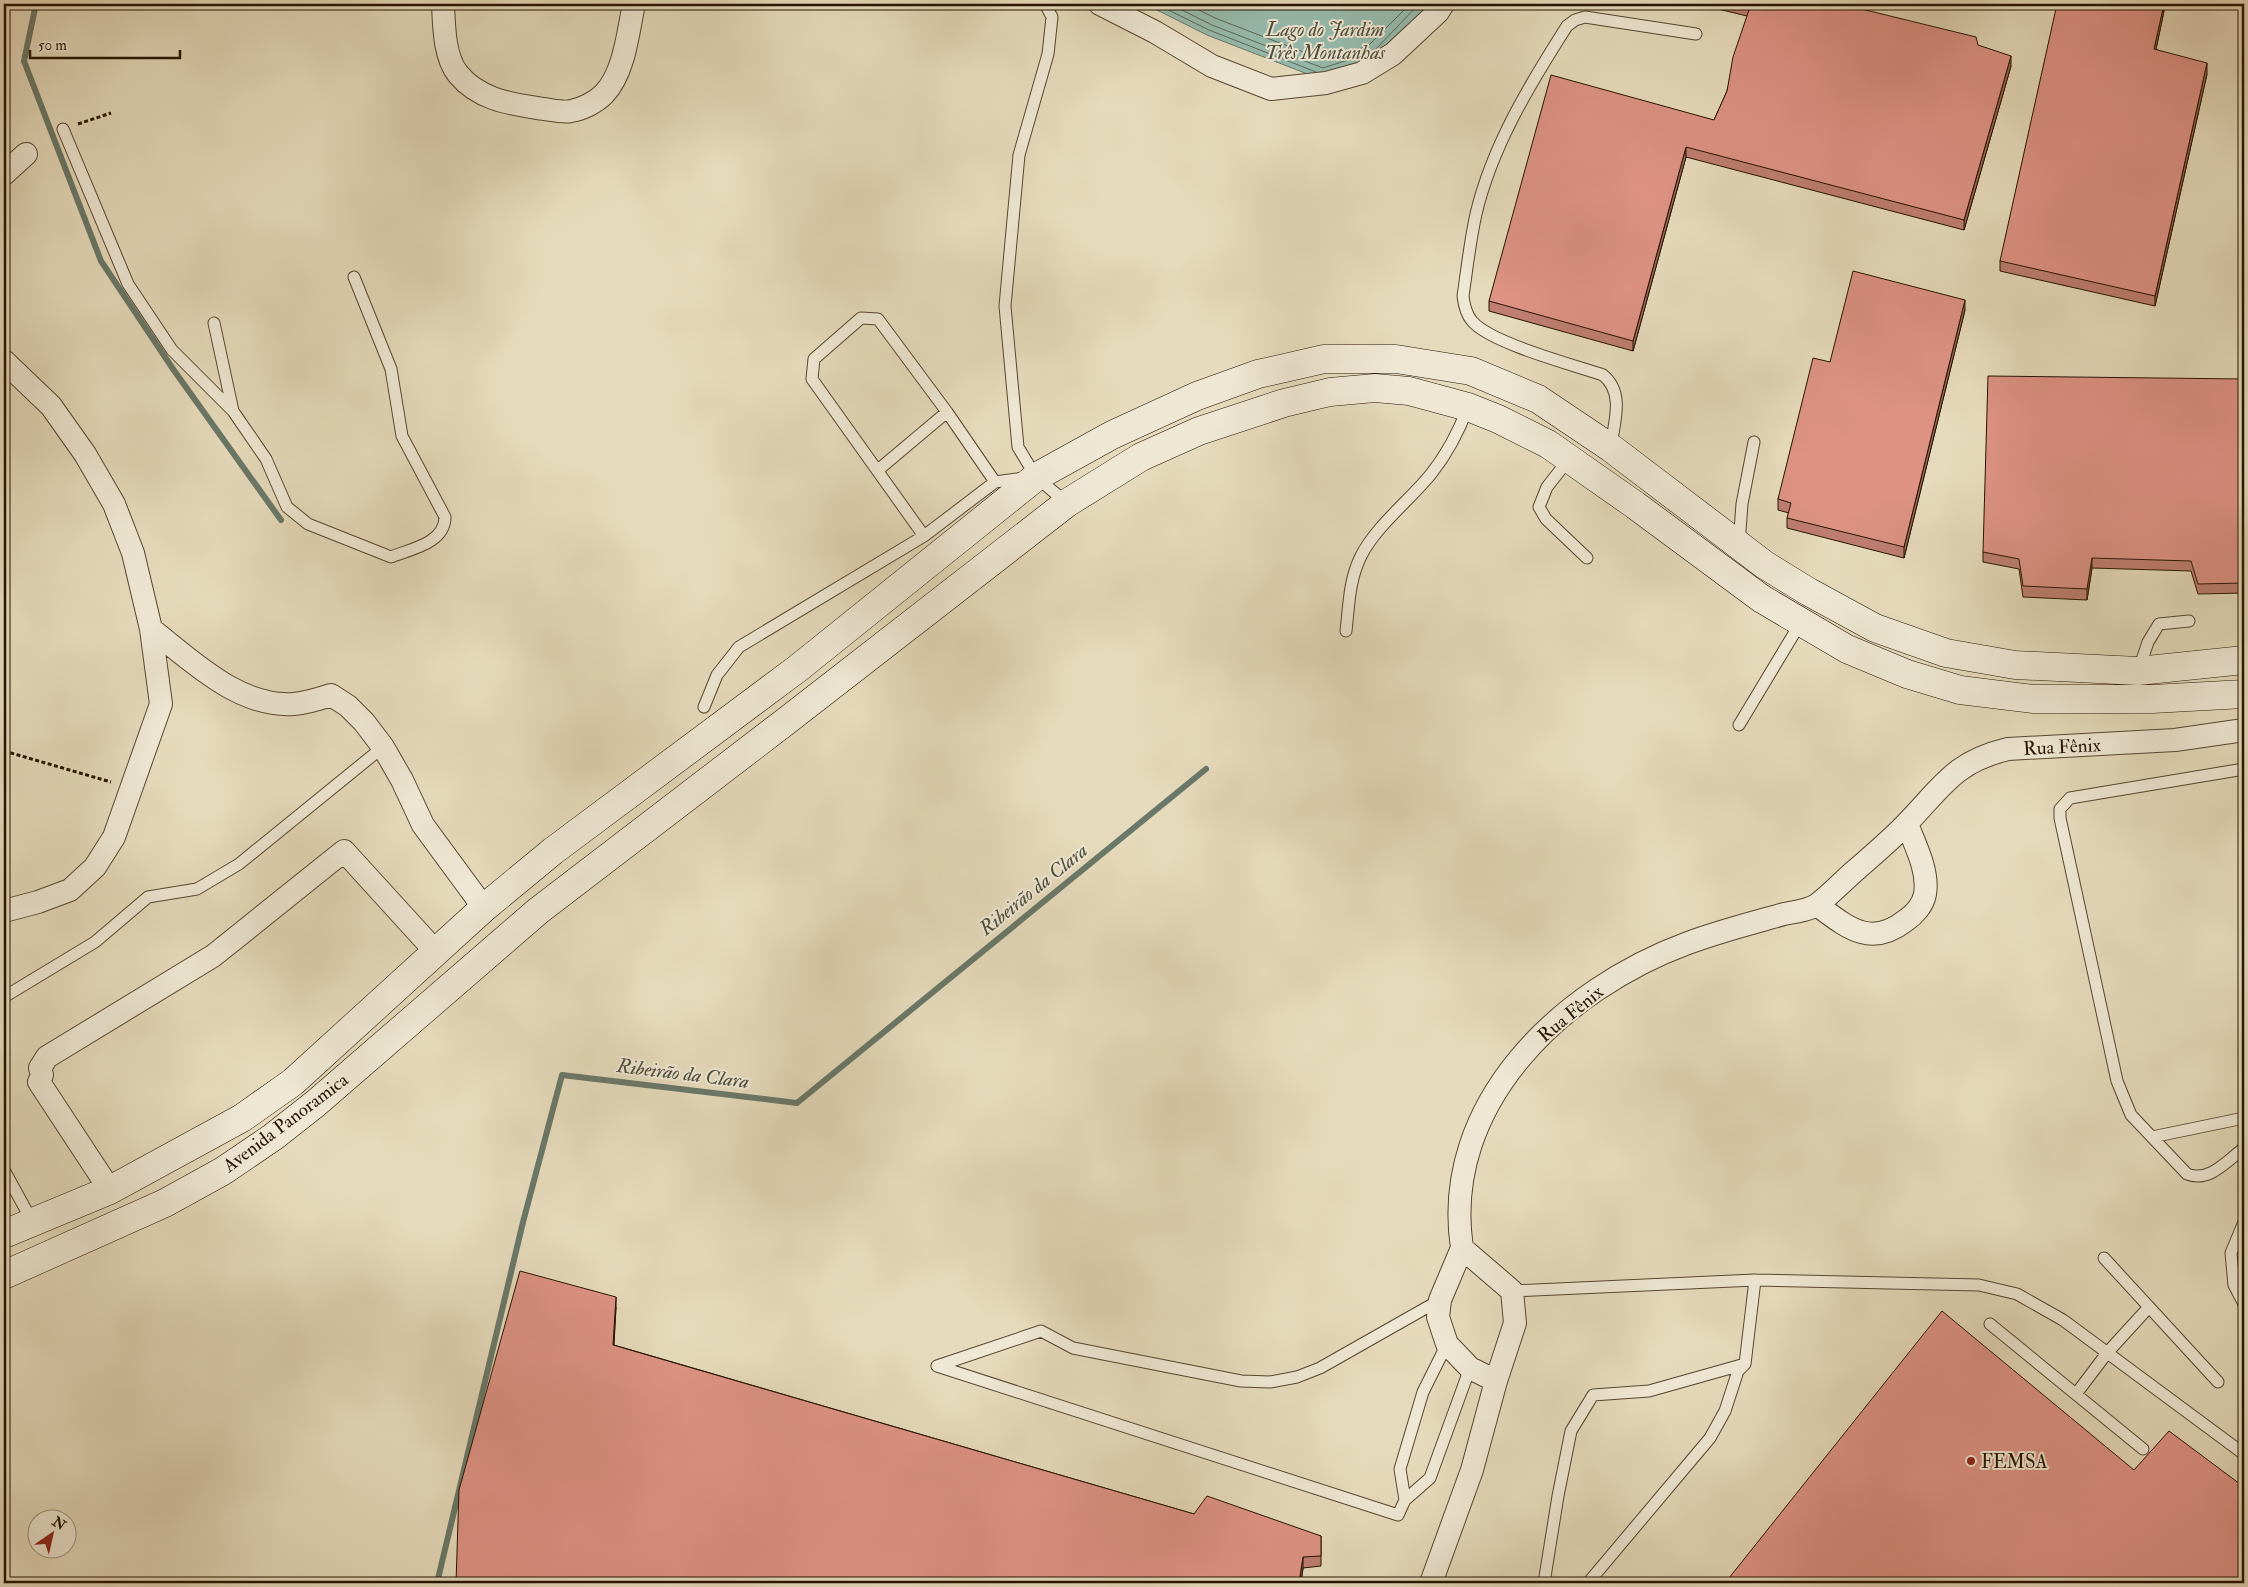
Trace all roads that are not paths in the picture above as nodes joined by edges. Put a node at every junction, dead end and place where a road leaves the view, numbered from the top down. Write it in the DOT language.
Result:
graph roads {
  1 [pos="443,4"];
  2 [pos="634,4"];
  3 [pos="1045,4"];
  4 [pos="1100,4"];
  5 [pos="1443,4"];
  6 [pos="1696,34"];
  7 [pos="63,129"];
  8 [pos="26,154"];
  9 [pos="4,174"];
  10 [pos="354,277"];
  11 [pos="214,323"];
  12 [pos="4,361"];
  13 [pos="1468,407"];
  14 [pos="234,411"];
  15 [pos="947,412"];
  16 [pos="1754,442"];
  17 [pos="1611,448"];
  18 [pos="1569,459"];
  19 [pos="878,470"];
  20 [pos="1036,477"];
  21 [pos="995,482"];
  22 [pos="1066,503"];
  23 [pos="924,536"];
  24 [pos="1738,545"];
  25 [pos="1587,558"];
  26 [pos="2190,621"];
  27 [pos="1801,622"];
  28 [pos="151,629"];
  29 [pos="1346,631"];
  30 [pos="2244,660"];
  31 [pos="2138,671"];
  32 [pos="2244,694"];
  33 [pos="704,707"];
  34 [pos="1739,725"];
  35 [pos="2244,730"];
  36 [pos="383,747"];
  37 [pos="2244,769"];
  38 [pos="1907,824"];
  39 [pos="1817,905"];
  40 [pos="484,908"];
  41 [pos="4,911"];
  42 [pos="436,952"];
  43 [pos="4,997"];
  44 [pos="2244,1118"];
  45 [pos="2152,1137"];
  46 [pos="2244,1148"];
  47 [pos="4,1170"];
  48 [pos="110,1190"];
  49 [pos="32,1221"];
  50 [pos="2244,1222"];
  51 [pos="4,1234"];
  52 [pos="1462,1248"];
  53 [pos="2104,1258"];
  54 [pos="4,1275"];
  55 [pos="1755,1280"];
  56 [pos="1512,1291"];
  57 [pos="1440,1300"];
  58 [pos="2244,1304"];
  59 [pos="2149,1307"];
  60 [pos="1990,1324"];
  61 [pos="1448,1344"];
  62 [pos="2107,1353"];
  63 [pos="1745,1364"];
  64 [pos="1470,1368"];
  65 [pos="1496,1381"];
  66 [pos="2218,1382"];
  67 [pos="2076,1394"];
  68 [pos="2143,1449"];
  69 [pos="2244,1454"];
  70 [pos="1405,1500"];
  71 [pos="1431,1583"];
  72 [pos="1544,1583"];
  73 [pos="1588,1583"];
  1 -- 2 [label="street"];
  3 -- 20 [label="lane"];
  4 -- 5 [label="street"];
  6 -- 17 [label="lane"];
  7 -- 14 [label="lane"];
  8 -- 9 [label="street"];
  10 -- 14 [label="lane"];
  11 -- 14 [label="lane"];
  12 -- 28 [label="street"];
  13 -- 18 [label="main road, Avenida Panoramica"];
  13 -- 22 [label="main road, Avenida Panoramica"];
  13 -- 29 [label="lane"];
  15 -- 19 [label="lane"];
  15 -- 19 [label="lane"];
  15 -- 21 [label="lane"];
  16 -- 24 [label="lane"];
  17 -- 20 [label="main road, Avenida Panoramica"];
  17 -- 24 [label="main road, Avenida Panoramica"];
  18 -- 25 [label="lane"];
  18 -- 27 [label="main road, Avenida Panoramica"];
  19 -- 23 [label="lane"];
  20 -- 21 [label="lane"];
  20 -- 22 [label="lane"];
  20 -- 40 [label="main road, Avenida Panoramica"];
  21 -- 23 [label="lane"];
  22 -- 54 [label="main road, Avenida Panoramica"];
  23 -- 33 [label="lane"];
  24 -- 31 [label="main road, Avenida Panoramica"];
  26 -- 31 [label="lane"];
  27 -- 32 [label="main road, Avenida Panoramica"];
  27 -- 34 [label="lane"];
  28 -- 36 [label="street"];
  28 -- 41 [label="street"];
  30 -- 31 [label="main road, Avenida Panoramica"];
  35 -- 38 [label="street, Rua Fênix"];
  36 -- 40 [label="street"];
  36 -- 43 [label="lane"];
  37 -- 45 [label="lane"];
  38 -- 39 [label="street, Rua Fênix"];
  38 -- 39 [label="street"];
  39 -- 52 [label="street, Rua Fênix"];
  40 -- 42 [label="main road, Avenida Panoramica"];
  42 -- 48 [label="main road, Avenida Panoramica"];
  42 -- 48 [label="street"];
  44 -- 45 [label="lane"];
  45 -- 46 [label="lane"];
  47 -- 49 [label="lane"];
  48 -- 49 [label="main road, Avenida Panoramica"];
  49 -- 51 [label="main road, Avenida Panoramica"];
  50 -- 58 [label="lane"];
  52 -- 56 [label="street"];
  52 -- 57 [label="street"];
  53 -- 59 [label="lane"];
  55 -- 56 [label="lane"];
  55 -- 62 [label="lane"];
  55 -- 63 [label="lane"];
  56 -- 65 [label="street"];
  57 -- 61 [label="street"];
  57 -- 70 [label="lane"];
  59 -- 62 [label="lane"];
  59 -- 66 [label="lane"];
  60 -- 67 [label="lane"];
  61 -- 64 [label="street"];
  61 -- 70 [label="lane"];
  62 -- 67 [label="lane"];
  62 -- 69 [label="lane"];
  63 -- 72 [label="lane"];
  63 -- 73 [label="lane"];
  64 -- 65 [label="street"];
  64 -- 70 [label="lane"];
  65 -- 71 [label="street"];
  67 -- 68 [label="lane"];
}
